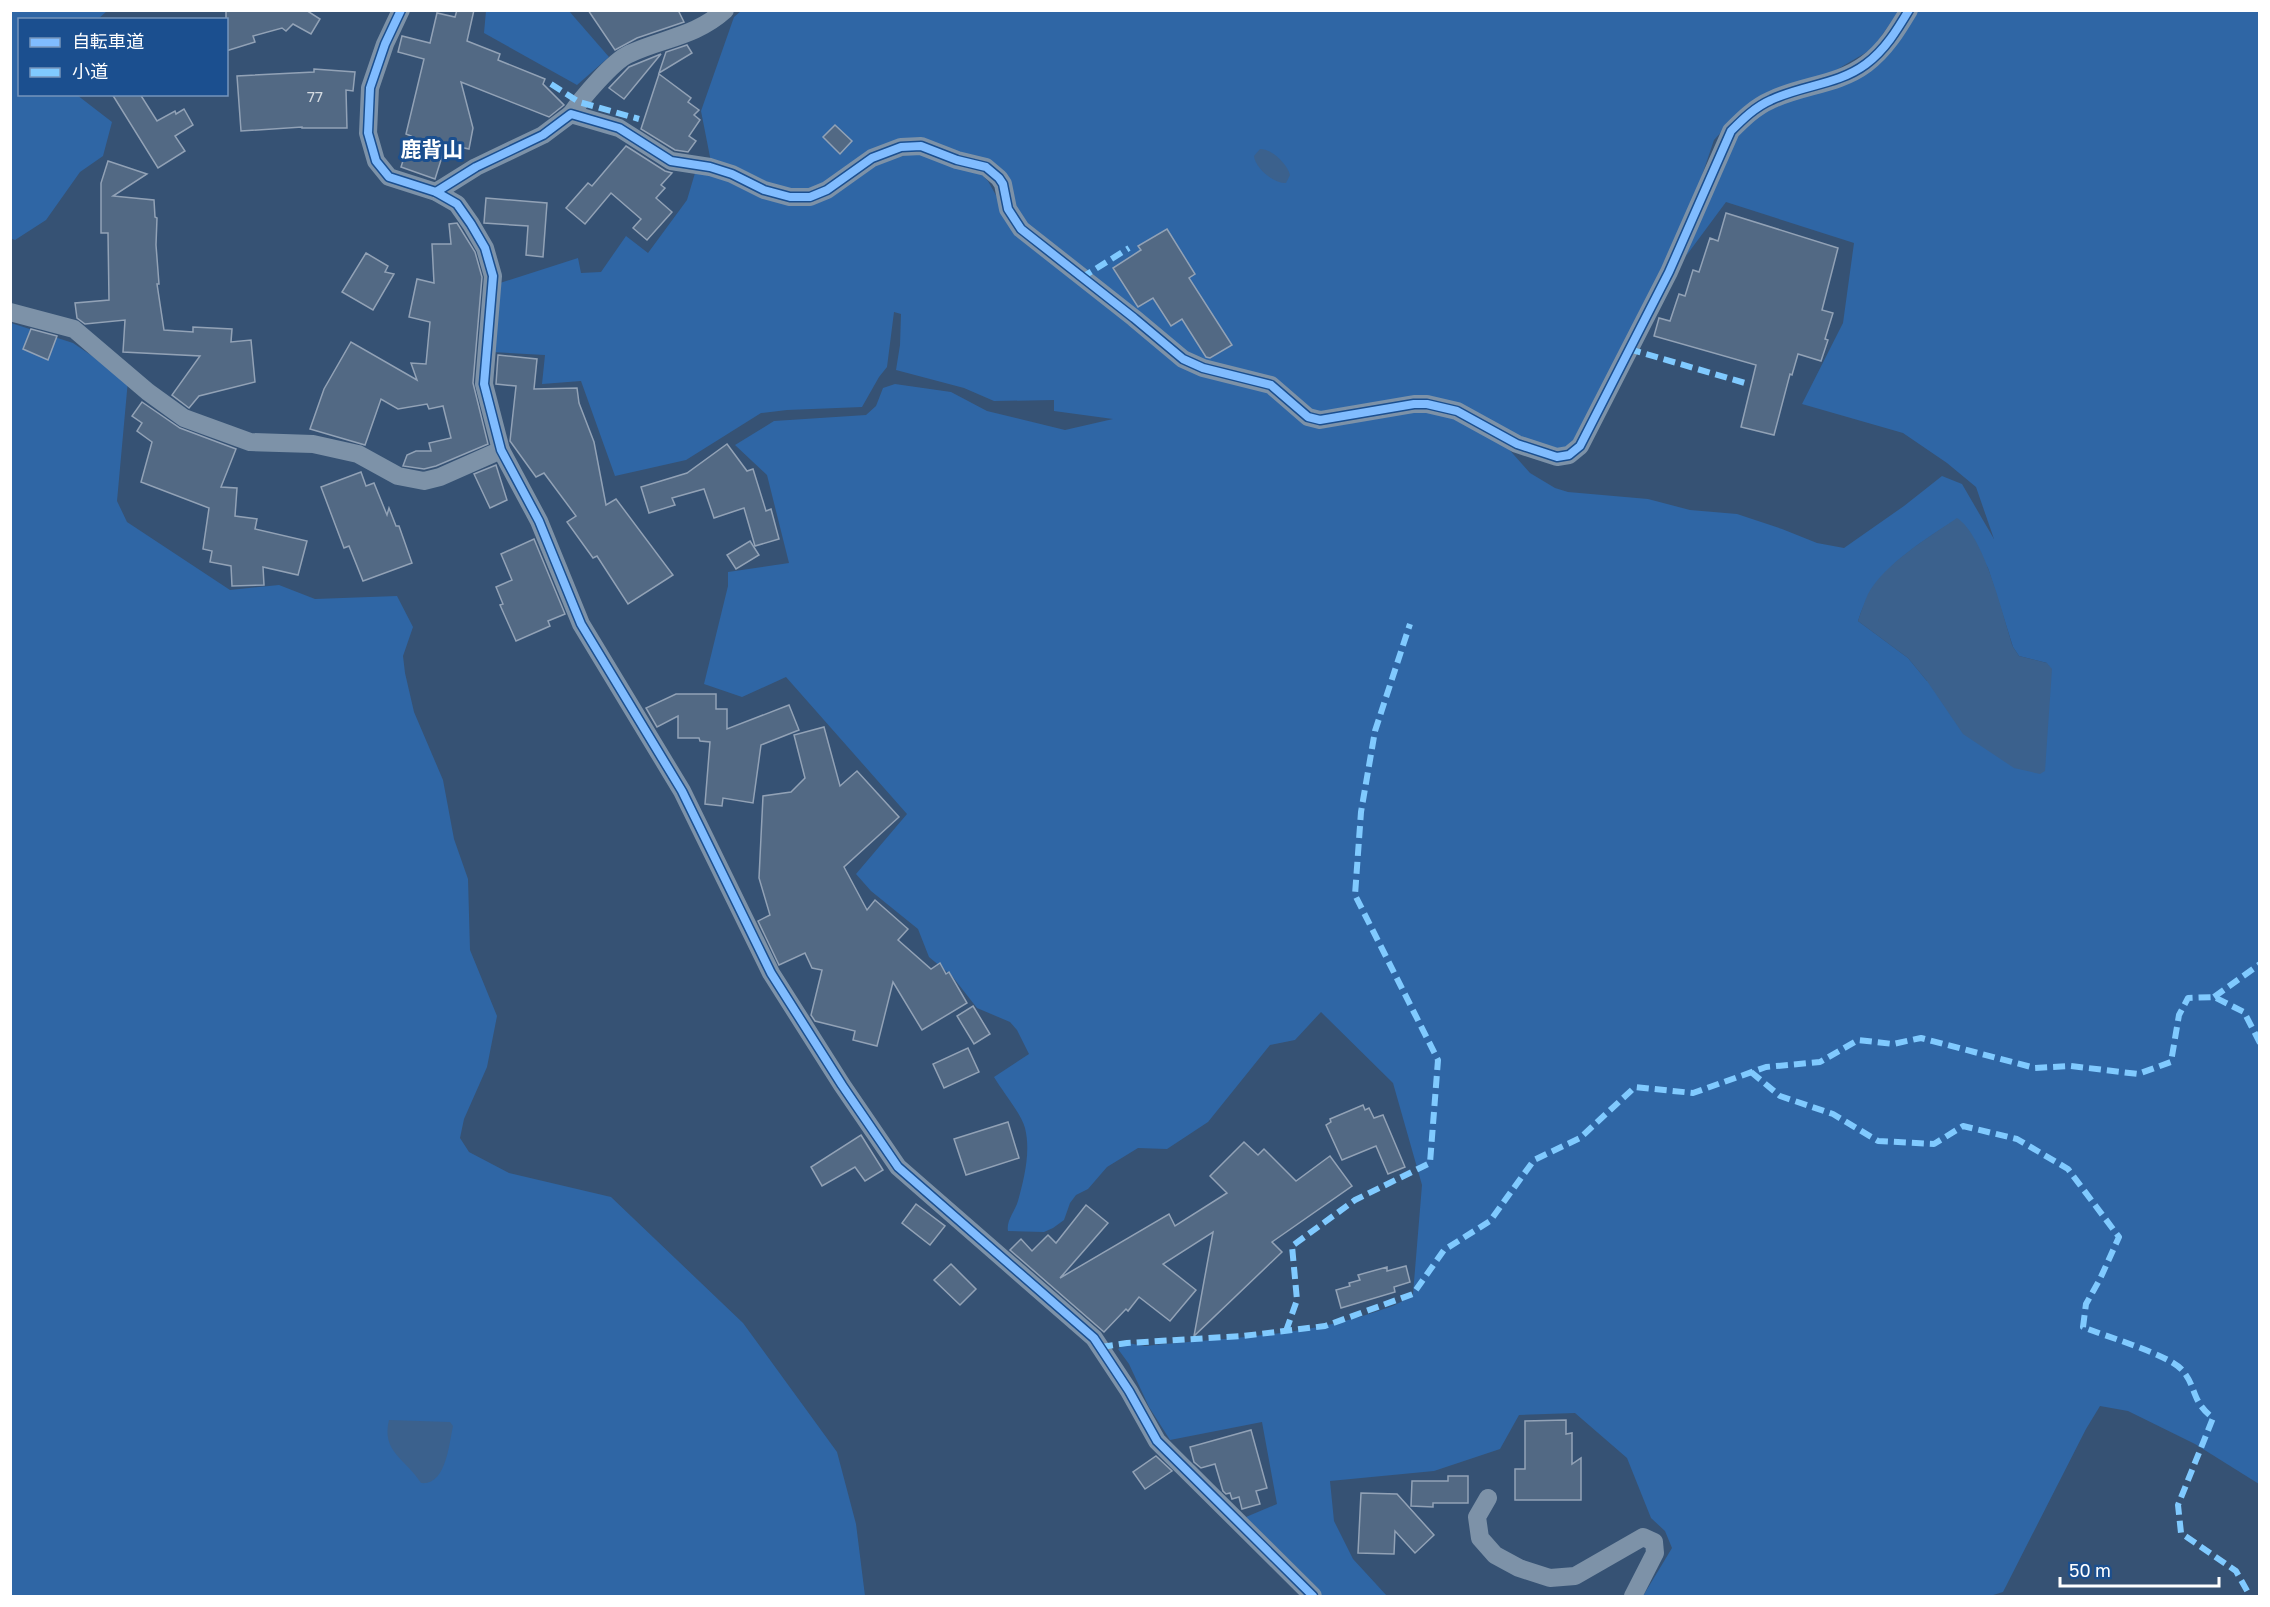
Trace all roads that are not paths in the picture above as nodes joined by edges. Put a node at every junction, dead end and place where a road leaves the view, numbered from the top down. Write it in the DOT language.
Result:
graph roads {
  1 [pos="400,10"];
  2 [pos="725,10"];
  3 [pos="1909,10"];
  4 [pos="572,114"];
  5 [pos="436,192"];
  6 [pos="10,312"];
  7 [pos="501,450"];
  8 [pos="1488,1498"];
  9 [pos="1313,1596"];
  10 [pos="1633,1596"];
  1 -- 5 [label="street"];
  2 -- 4 [label="street"];
  3 -- 4 [label="street"];
  4 -- 5 [label="street"];
  5 -- 7 [label="street"];
  6 -- 7 [label="street"];
  7 -- 9 [label="street"];
  8 -- 10 [label="street"];
}
